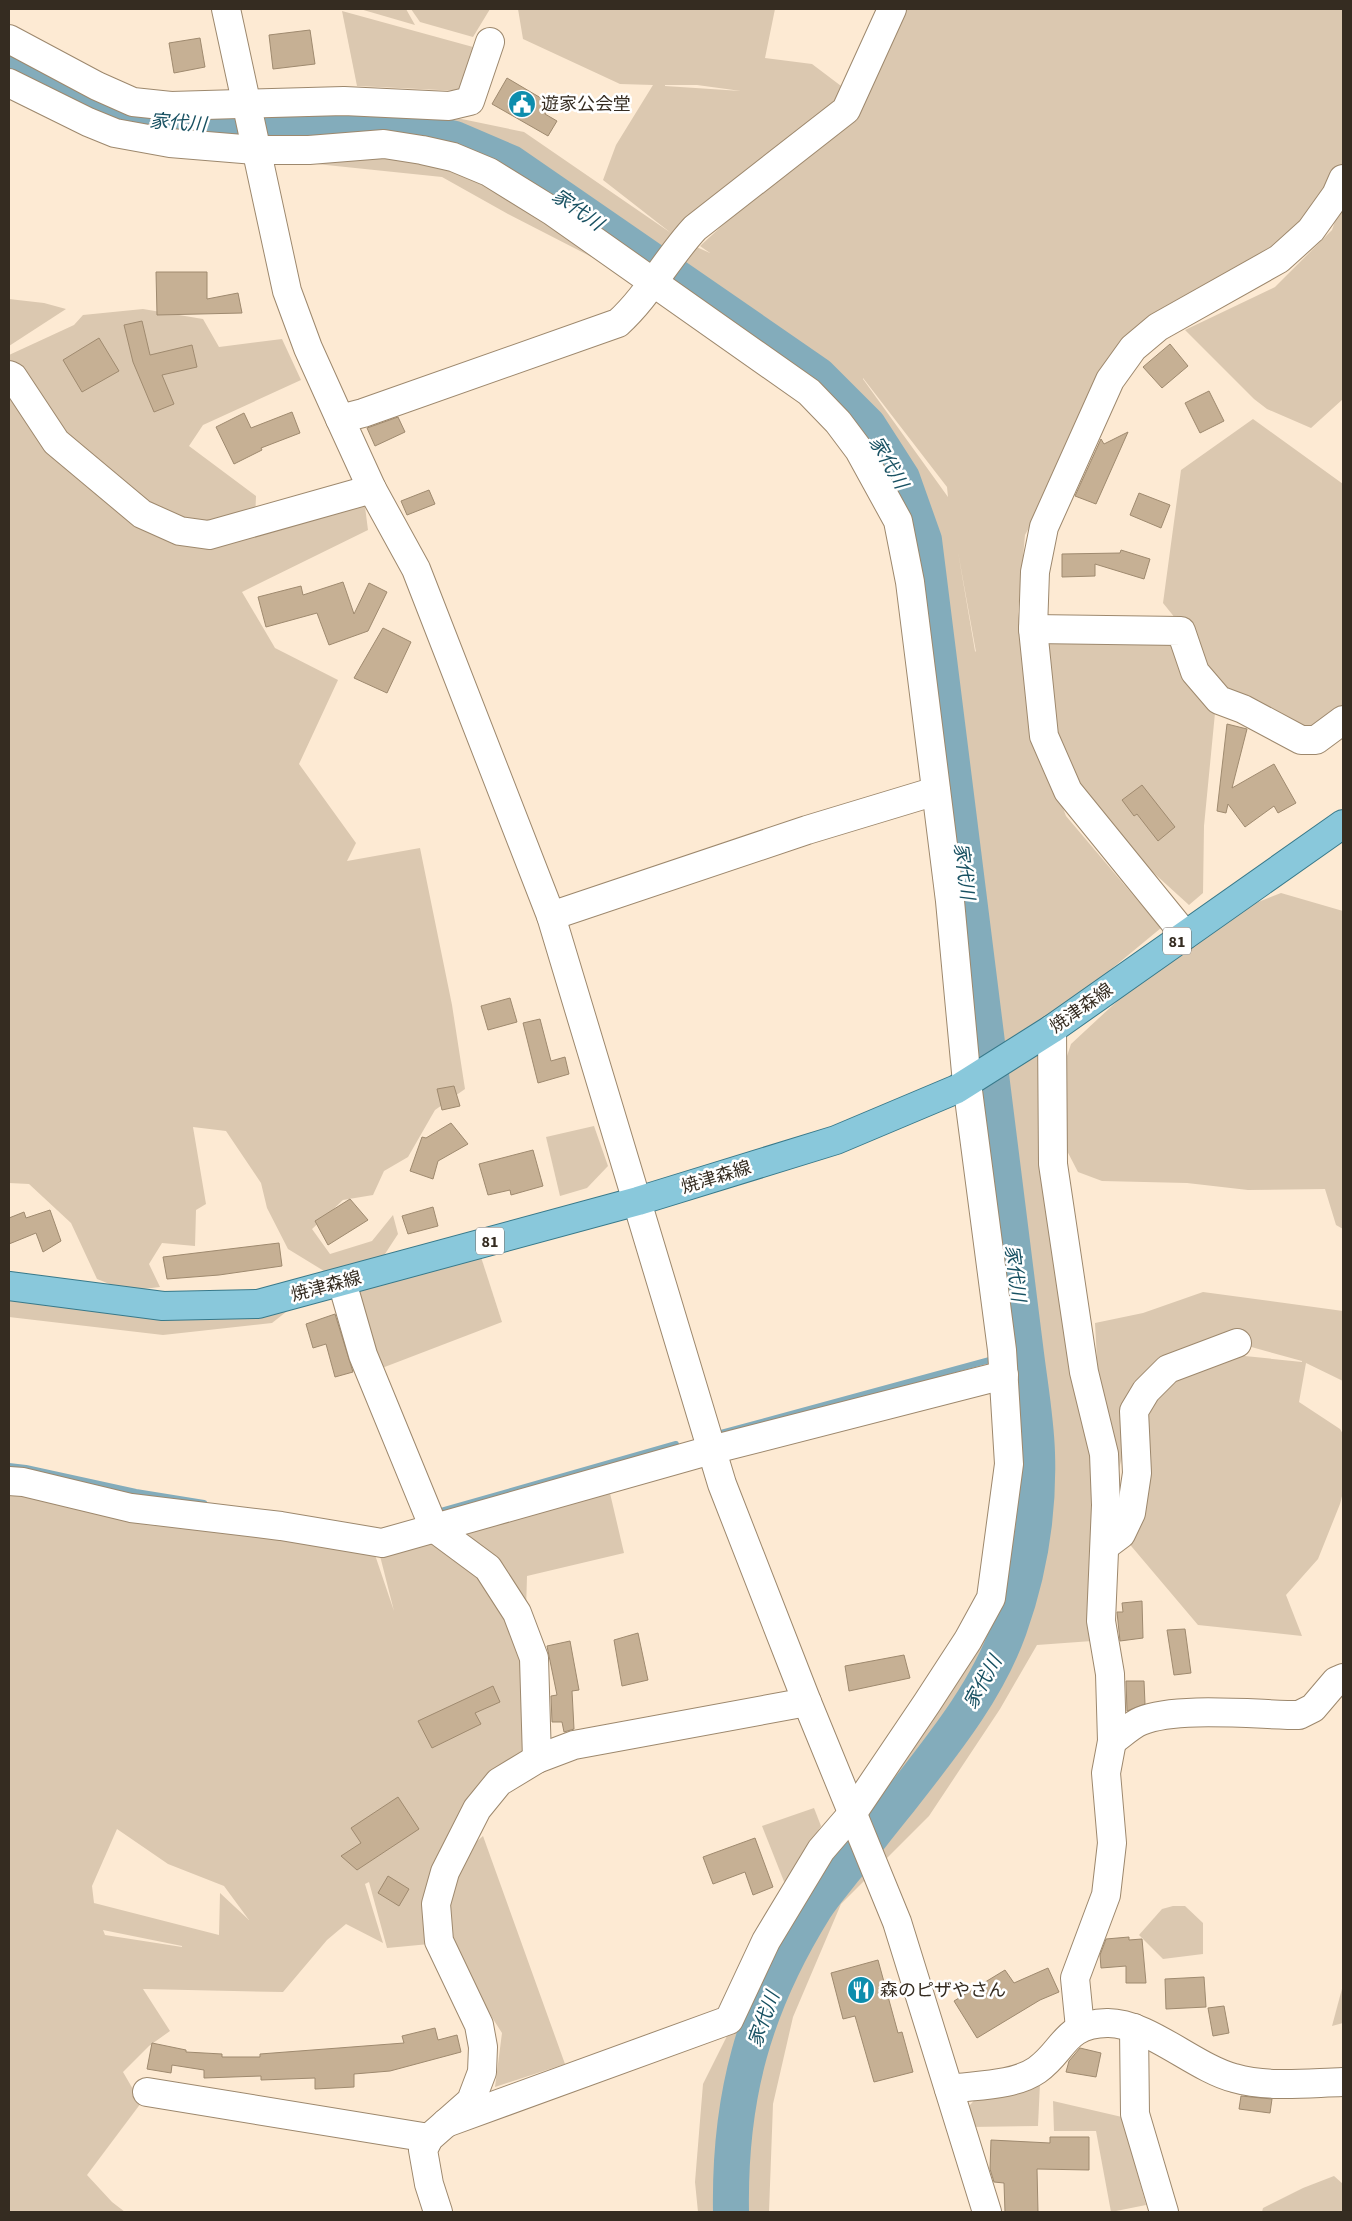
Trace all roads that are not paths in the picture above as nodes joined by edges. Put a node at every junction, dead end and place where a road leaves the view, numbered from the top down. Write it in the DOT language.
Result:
graph roads {
  1 [pos="226,9"];
  2 [pos="892,9"];
  3 [pos="9,39"];
  4 [pos="490,42"];
  5 [pos="11,89"];
  6 [pos="246,103"];
  7 [pos="254,143"];
  8 [pos="1343,179"];
  9 [pos="653,280"];
  10 [pos="9,376"];
  11 [pos="340,419"];
  12 [pos="372,489"];
  13 [pos="1033,630"];
  14 [pos="1343,720"];
  15 [pos="936,791"];
  16 [pos="1343,824"];
  17 [pos="551,916"];
  18 [pos="1185,935"];
  19 [pos="1052,1029"];
  20 [pos="962,1086"];
  21 [pos="638,1201"];
  22 [pos="342,1282"];
  23 [pos="9,1286"];
  24 [pos="1237,1343"];
  25 [pos="1003,1363"];
  26 [pos="711,1450"];
  27 [pos="9,1481"];
  28 [pos="429,1517"];
  29 [pos="1105,1546"];
  30 [pos="1343,1678"];
  31 [pos="807,1702"];
  32 [pos="1112,1741"];
  33 [pos="537,1759"];
  34 [pos="856,1822"];
  35 [pos="1080,2028"];
  36 [pos="1134,2028"];
  37 [pos="1343,2082"];
  38 [pos="949,2089"];
  39 [pos="147,2092"];
  40 [pos="437,2130"];
  41 [pos="438,2212"];
  42 [pos="987,2212"];
  43 [pos="1164,2212"];
  1 -- 6 [label="street"];
  2 -- 9 [label="street"];
  3 -- 6 [label="street"];
  4 -- 6 [label="street"];
  5 -- 7 [label="street"];
  6 -- 7 [label="street"];
  7 -- 9 [label="street"];
  7 -- 11 [label="street"];
  8 -- 13 [label="street"];
  9 -- 11 [label="street"];
  9 -- 15 [label="street"];
  10 -- 12 [label="street"];
  11 -- 12 [label="street"];
  12 -- 17 [label="street"];
  13 -- 14 [label="street"];
  13 -- 18 [label="street"];
  15 -- 17 [label="street"];
  15 -- 20 [label="street"];
  16 -- 18 [label="main road, 焼津森線 / 81"];
  17 -- 21 [label="street"];
  18 -- 19 [label="main road, 焼津森線 / 81"];
  19 -- 20 [label="main road, 焼津森線 / 81"];
  19 -- 29 [label="street"];
  20 -- 21 [label="main road, 焼津森線 / 81"];
  20 -- 25 [label="street"];
  21 -- 22 [label="main road, 焼津森線 / 81"];
  21 -- 26 [label="street"];
  22 -- 23 [label="main road, 焼津森線 / 81"];
  22 -- 28 [label="street"];
  24 -- 29 [label="street"];
  25 -- 26 [label="street"];
  25 -- 34 [label="street"];
  26 -- 28 [label="street"];
  26 -- 31 [label="street"];
  27 -- 28 [label="street"];
  28 -- 33 [label="street"];
  29 -- 32 [label="street"];
  30 -- 32 [label="street"];
  31 -- 33 [label="street"];
  31 -- 34 [label="street"];
  32 -- 35 [label="street"];
  33 -- 40 [label="street"];
  34 -- 38 [label="street"];
  34 -- 40 [label="street"];
  35 -- 36 [label="street"];
  35 -- 38 [label="street"];
  36 -- 37 [label="street"];
  36 -- 43 [label="street"];
  38 -- 42 [label="street"];
  39 -- 40 [label="street"];
  40 -- 41 [label="street"];
}
